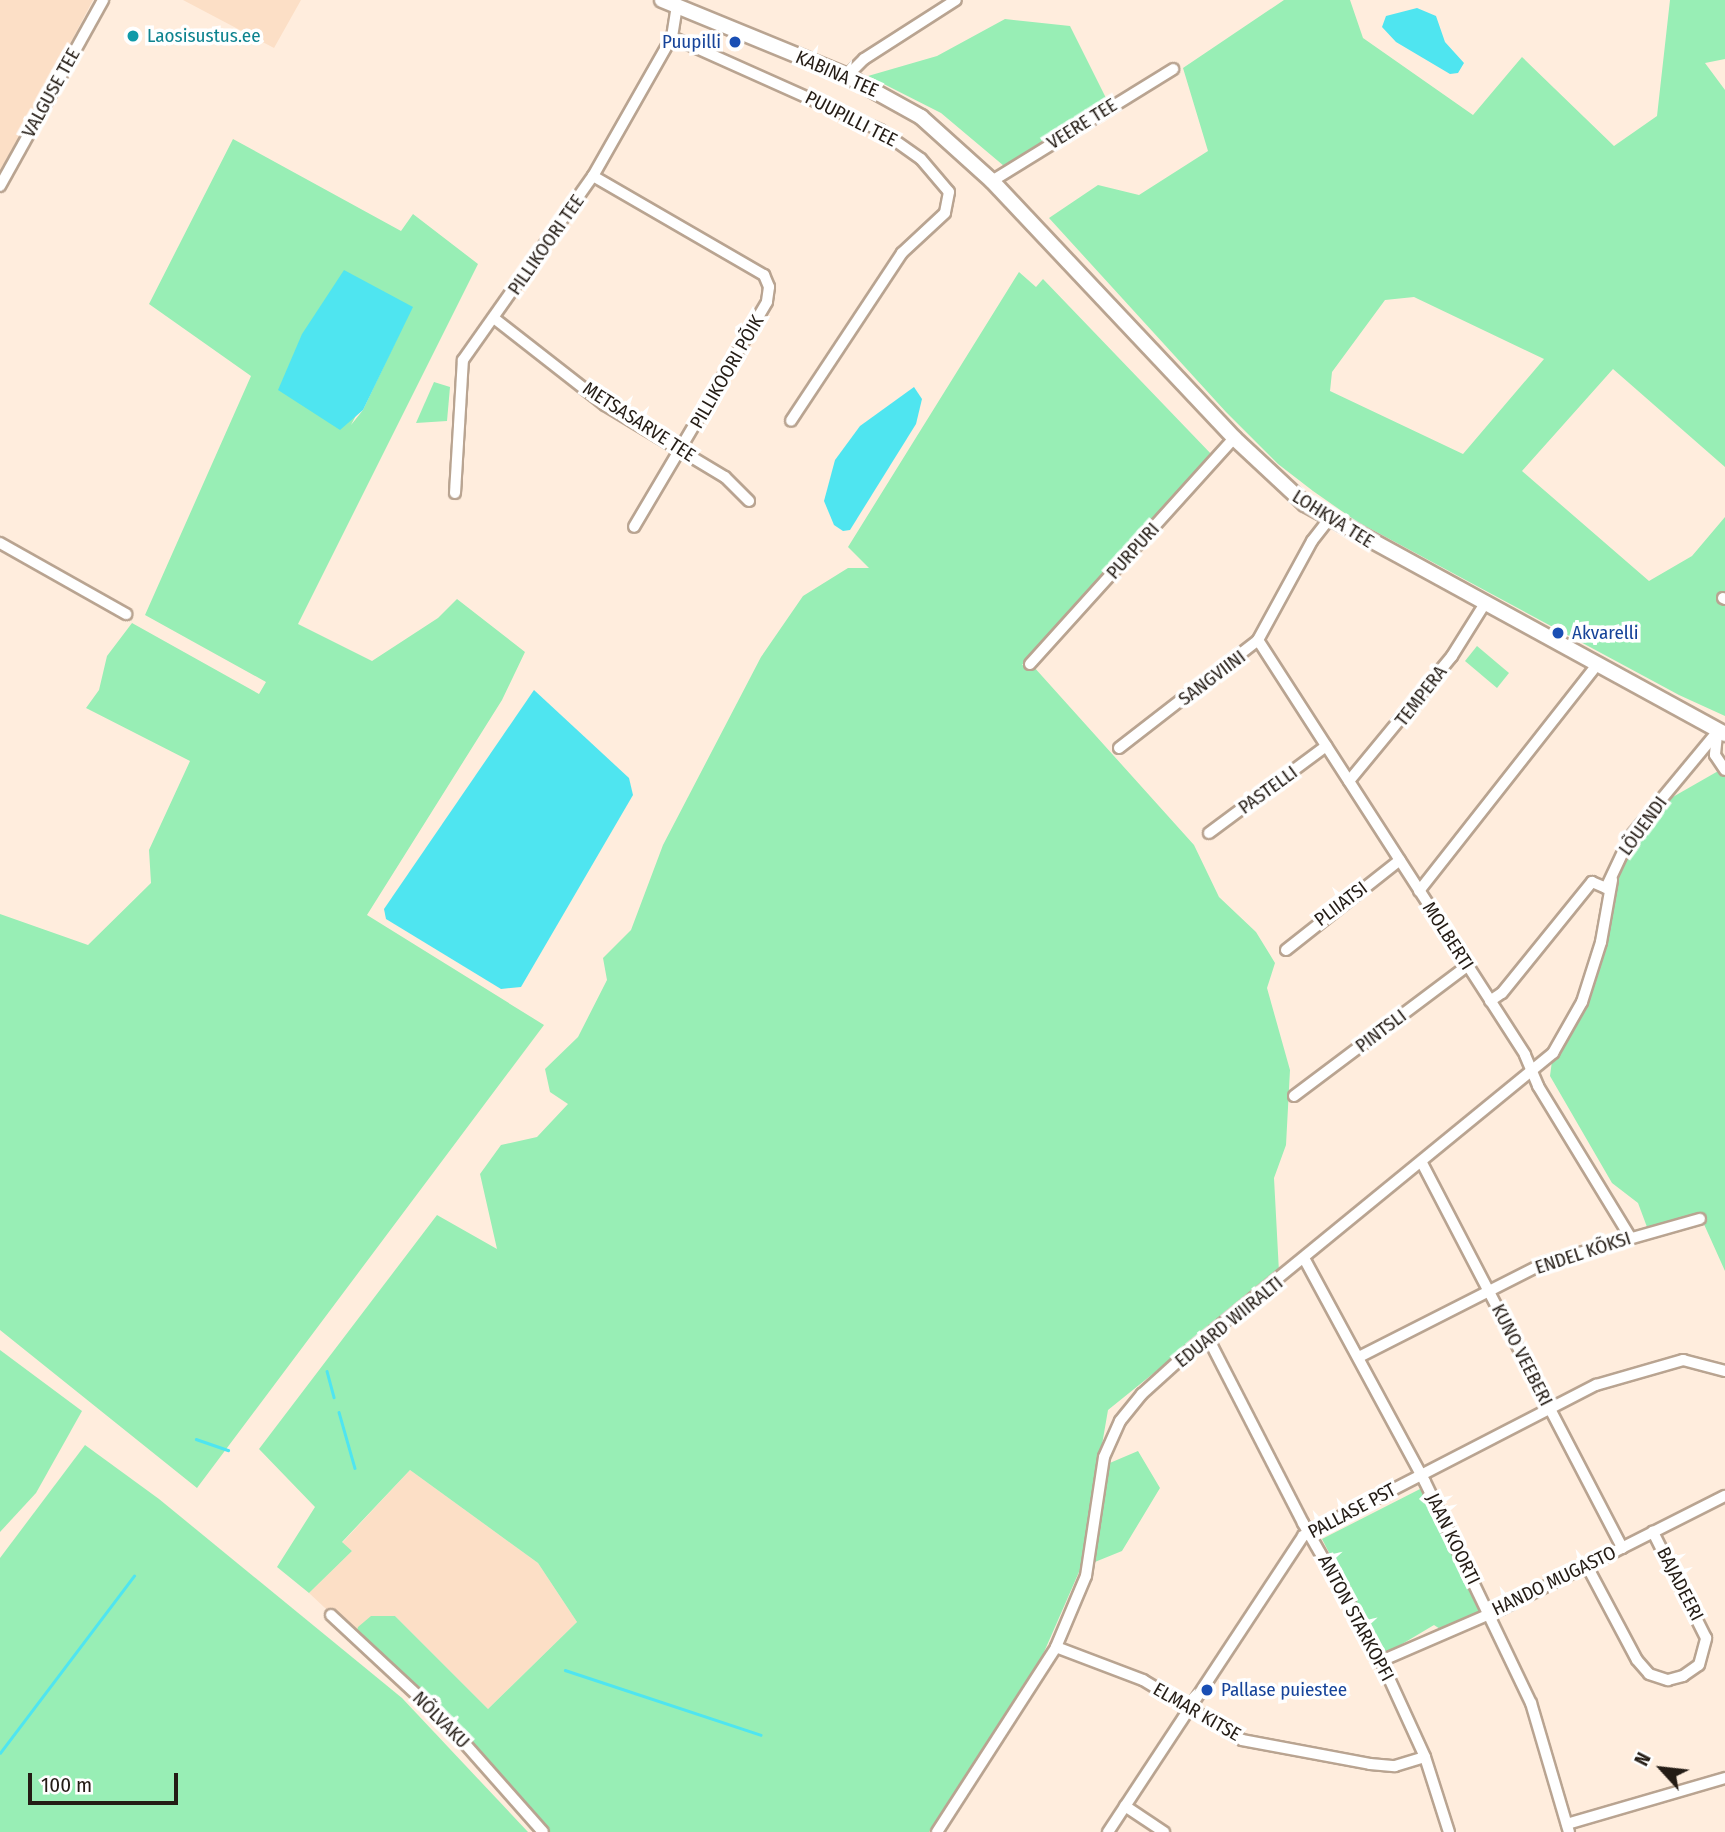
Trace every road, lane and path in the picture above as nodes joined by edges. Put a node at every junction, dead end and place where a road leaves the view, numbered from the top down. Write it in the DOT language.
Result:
graph roads {
  1 [pos="103,0"];
  2 [pos="662,0"];
  3 [pos="957,0"];
  4 [pos="677,7"];
  5 [pos="672,37"];
  6 [pos="1173,68"];
  7 [pos="847,76"];
  8 [pos="593,176"];
  9 [pos="992,181"];
  10 [pos="0,186"];
  11 [pos="495,319"];
  12 [pos="791,421"];
  13 [pos="1234,438"];
  14 [pos="681,450"];
  15 [pos="455,492"];
  16 [pos="749,501"];
  17 [pos="1329,519"];
  18 [pos="634,527"];
  19 [pos="0,543"];
  20 [pos="1484,605"];
  21 [pos="126,614"];
  22 [pos="1258,640"];
  23 [pos="1030,664"];
  24 [pos="1597,665"];
  25 [pos="1721,733"];
  26 [pos="1326,746"];
  27 [pos="1119,748"];
  28 [pos="1725,770"];
  29 [pos="1349,781"];
  30 [pos="1209,833"];
  31 [pos="1400,860"];
  32 [pos="1612,880"];
  33 [pos="1419,891"];
  34 [pos="1286,950"];
  35 [pos="1467,966"];
  36 [pos="1490,1001"];
  37 [pos="1532,1072"];
  38 [pos="1294,1096"];
  39 [pos="1422,1163"];
  40 [pos="1700,1219"];
  41 [pos="1630,1237"];
  42 [pos="1305,1260"];
  43 [pos="1490,1292"];
  44 [pos="1208,1338"];
  45 [pos="1359,1357"];
  46 [pos="1725,1371"];
  47 [pos="1549,1409"];
  48 [pos="1421,1474"];
  49 [pos="1725,1496"];
  50 [pos="1310,1532"];
  51 [pos="1653,1532"];
  52 [pos="1622,1548"];
  53 [pos="1587,1566"];
  54 [pos="1489,1614"];
  55 [pos="331,1615"];
  56 [pos="1056,1647"];
  57 [pos="1381,1661"];
  58 [pos="1186,1710"];
  59 [pos="1425,1757"];
  60 [pos="1725,1778"];
  61 [pos="1125,1806"];
  62 [pos="1568,1828"];
  63 [pos="543,1832"];
  64 [pos="937,1832"];
  65 [pos="1108,1832"];
  66 [pos="1164,1832"];
  67 [pos="1449,1832"];
  1 -- 10 [label="street, VALGUSE TEE"];
  2 -- 4 [label="street, KABINA TEE"];
  3 -- 7 [label="street"];
  4 -- 5 [label="street, PILLIKOORI TEE"];
  4 -- 7 [label="street, KABINA TEE"];
  5 -- 8 [label="street, PILLIKOORI TEE"];
  5 -- 12 [label="street, PUUPILLI TEE"];
  6 -- 9 [label="street, VEERE TEE"];
  7 -- 9 [label="street, KABINA TEE"];
  8 -- 11 [label="street, PILLIKOORI TEE"];
  8 -- 14 [label="street, PILLIKOORI PÕIK"];
  9 -- 13 [label="street, LOHKVA TEE"];
  11 -- 14 [label="street, METSASARVE TEE"];
  11 -- 15 [label="street, PILLIKOORI TEE"];
  13 -- 17 [label="street, LOHKVA TEE"];
  13 -- 23 [label="street, PURPURI"];
  14 -- 16 [label="street, METSASARVE TEE"];
  14 -- 18 [label="street, PILLIKOORI PÕIK"];
  17 -- 20 [label="street, LOHKVA TEE"];
  17 -- 22 [label="street, SANGVIINI"];
  19 -- 21 [label="street"];
  20 -- 24 [label="street, LOHKVA TEE"];
  20 -- 29 [label="street, TEMPERA"];
  22 -- 26 [label="street, MOLBERTI"];
  22 -- 27 [label="street, SANGVIINI"];
  24 -- 25 [label="street, LOHKVA TEE"];
  24 -- 33 [label="street"];
  25 -- 28 [label="street"];
  25 -- 32 [label="street, LÕUENDI"];
  26 -- 29 [label="street, MOLBERTI"];
  26 -- 30 [label="street, PASTELLI"];
  29 -- 31 [label="street, MOLBERTI"];
  31 -- 33 [label="street, MOLBERTI"];
  31 -- 34 [label="street, PLIIATSI"];
  32 -- 36 [label="street, LÕUENDI"];
  32 -- 37 [label="street, EDUARD WIIRALTI"];
  33 -- 35 [label="street, MOLBERTI"];
  35 -- 36 [label="street, MOLBERTI"];
  35 -- 38 [label="street, PINTSLI"];
  36 -- 37 [label="street, MOLBERTI"];
  37 -- 39 [label="street, EDUARD WIIRALTI"];
  37 -- 41 [label="street, MOLBERTI"];
  39 -- 42 [label="street, EDUARD WIIRALTI"];
  39 -- 43 [label="street, KUNO VEEBERI"];
  40 -- 41 [label="street, ENDEL KÕKSI"];
  41 -- 43 [label="street, ENDEL KÕKSI"];
  42 -- 44 [label="street, EDUARD WIIRALTI"];
  42 -- 45 [label="street, JAAN KOORTI"];
  43 -- 45 [label="street, ENDEL KÕKSI"];
  43 -- 47 [label="street, KUNO VEEBERI"];
  44 -- 50 [label="street, ANTON STARKOPFI"];
  44 -- 56 [label="street, EDUARD WIIRALTI"];
  45 -- 48 [label="street, JAAN KOORTI"];
  46 -- 47 [label="street, PALLASE PST"];
  47 -- 48 [label="street, PALLASE PST"];
  47 -- 52 [label="street, KUNO VEEBERI"];
  48 -- 50 [label="street, PALLASE PST"];
  48 -- 54 [label="street, JAAN KOORTI"];
  49 -- 51 [label="street, HANDO MUGASTO"];
  50 -- 57 [label="street, ANTON STARKOPFI"];
  50 -- 58 [label="street, PALLASE PST"];
  51 -- 52 [label="street, HANDO MUGASTO"];
  51 -- 53 [label="street, BAJADEERI"];
  52 -- 53 [label="street, HANDO MUGASTO"];
  53 -- 54 [label="street, HANDO MUGASTO"];
  54 -- 57 [label="street, HANDO MUGASTO"];
  54 -- 62 [label="street, JAAN KOORTI"];
  55 -- 63 [label="street, NÕLVAKU"];
  56 -- 58 [label="street, ELMAR KITSE"];
  56 -- 64 [label="street, EDUARD WIIRALTI"];
  57 -- 59 [label="street, ANTON STARKOPFI"];
  58 -- 59 [label="street, ELMAR KITSE"];
  58 -- 61 [label="street, PALLASE PST"];
  59 -- 67 [label="street, ANTON STARKOPFI"];
  60 -- 62 [label="street"];
  61 -- 65 [label="street, PALLASE PST"];
  61 -- 66 [label="street"];
}
